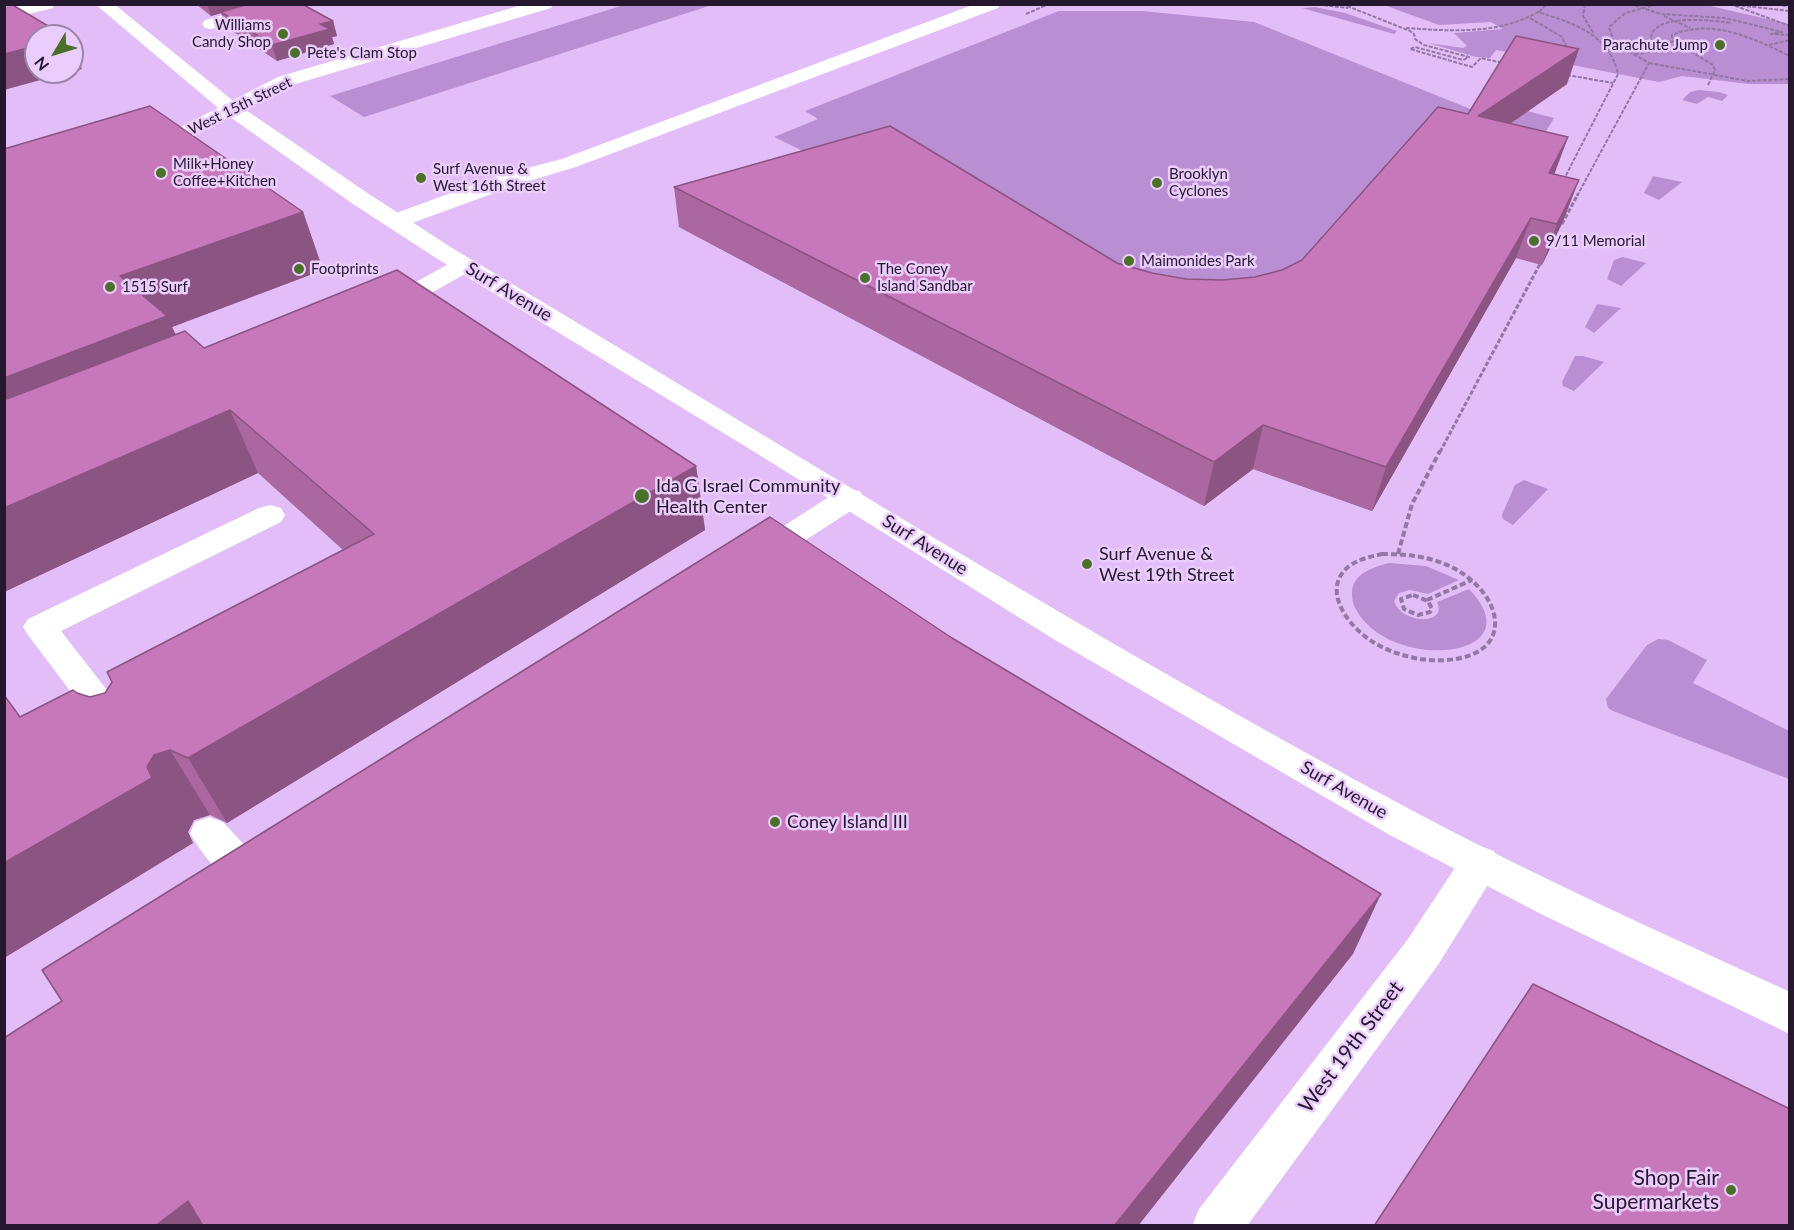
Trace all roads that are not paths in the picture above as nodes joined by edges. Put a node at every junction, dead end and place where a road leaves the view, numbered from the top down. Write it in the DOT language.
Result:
graph roads {
  1 [pos="47,4"];
  2 [pos="103,4"];
  3 [pos="282,4"];
  4 [pos="545,4"];
  5 [pos="992,4"];
  6 [pos="4,15"];
  7 [pos="212,24"];
  8 [pos="230,108"];
  9 [pos="129,152"];
  10 [pos="396,222"];
  11 [pos="464,265"];
  12 [pos="360,321"];
  13 [pos="849,498"];
  14 [pos="270,515"];
  15 [pos="729,575"];
  16 [pos="135,692"];
  17 [pos="103,709"];
  18 [pos="133,746"];
  19 [pos="209,833"];
  20 [pos="1480,863"];
  21 [pos="253,880"];
  22 [pos="1790,1014"];
  23 [pos="1216,1226"];
  1 -- 6 [label="main road"];
  2 -- 8 [label="main road, Surf Avenue"];
  3 -- 7 [label="main road"];
  4 -- 8 [label="main road, West 15th Street"];
  5 -- 10 [label="main road"];
  8 -- 9 [label="main road, West 15th Street"];
  8 -- 10 [label="main road, Surf Avenue"];
  10 -- 11 [label="main road, Surf Avenue"];
  11 -- 12 [label="main road"];
  11 -- 13 [label="main road, Surf Avenue"];
  13 -- 15 [label="main road"];
  13 -- 20 [label="main road, Surf Avenue"];
  14 -- 17 [label="main road"];
  16 -- 17 [label="main road"];
  17 -- 18 [label="main road"];
  19 -- 21 [label="main road"];
  20 -- 22 [label="main road, Surf Avenue"];
  20 -- 23 [label="main road, West 19th Street"];
}
